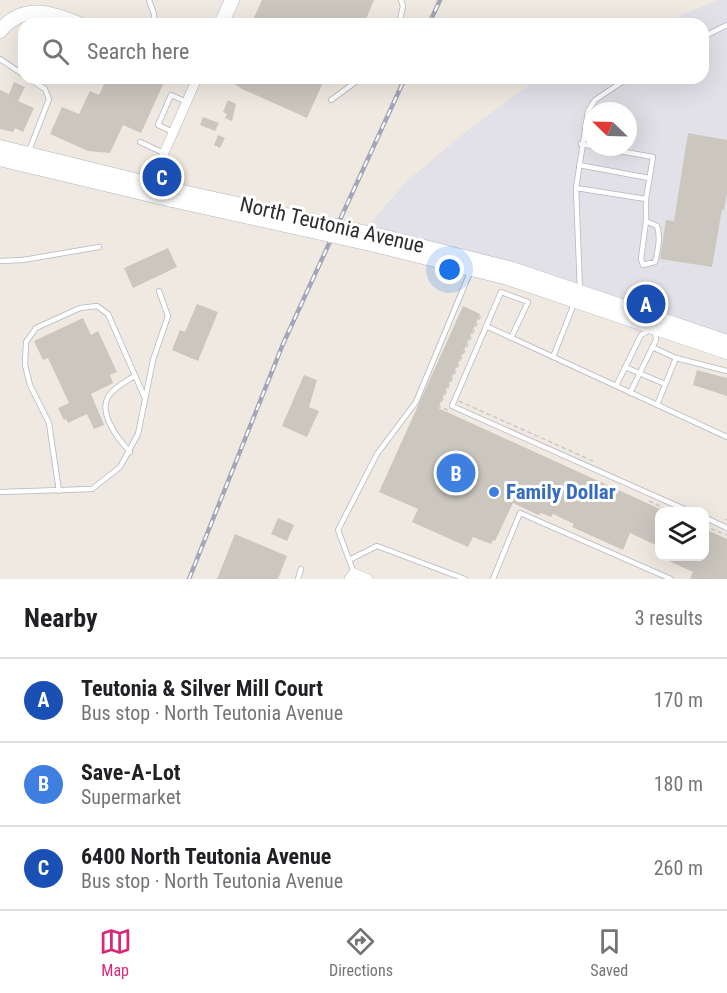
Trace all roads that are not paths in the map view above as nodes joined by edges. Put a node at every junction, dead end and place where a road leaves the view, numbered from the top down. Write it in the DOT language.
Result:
graph roads {
  1 [pos="149,0"];
  2 [pos="232,0"];
  3 [pos="401,0"];
  4 [pos="63,18"];
  5 [pos="154,18"];
  6 [pos="224,18"];
  7 [pos="400,18"];
  8 [pos="2,23"];
  9 [pos="727,25"];
  10 [pos="709,34"];
  11 [pos="0,59"];
  12 [pos="18,71"];
  13 [pos="37,84"];
  14 [pos="193,84"];
  15 [pos="353,84"];
  16 [pos="619,84"];
  17 [pos="331,100"];
  18 [pos="187,102"];
  19 [pos="174,132"];
  20 [pos="140,142"];
  21 [pos="581,144"];
  22 [pos="0,147"];
  23 [pos="164,153"];
  24 [pos="637,153"];
  25 [pos="0,159"];
  26 [pos="26,160"];
  27 [pos="579,165"];
  28 [pos="649,178"];
  29 [pos="576,188"];
  30 [pos="646,200"];
  31 [pos="646,221"];
  32 [pos="378,241"];
  33 [pos="99,247"];
  34 [pos="0,261"];
  35 [pos="474,263"];
  36 [pos="159,291"];
  37 [pos="578,295"];
  38 [pos="656,323"];
  39 [pos="486,326"];
  40 [pos="511,338"];
  41 [pos="727,342"];
  42 [pos="652,347"];
  43 [pos="727,352"];
  44 [pos="553,357"];
  45 [pos="676,358"];
  46 [pos="625,367"];
  47 [pos="727,371"];
  48 [pos="640,374"];
  49 [pos="134,376"];
  50 [pos="665,384"];
  51 [pos="616,386"];
  52 [pos="630,393"];
  53 [pos="144,396"];
  54 [pos="657,405"];
  55 [pos="727,437"];
  56 [pos="130,452"];
  57 [pos="58,491"];
  58 [pos="0,492"];
  59 [pos="680,507"];
  60 [pos="709,520"];
  61 [pos="727,528"];
  62 [pos="351,559"];
  63 [pos="301,569"];
  64 [pos="351,576"];
  65 [pos="298,579"];
  66 [pos="368,579"];
  67 [pos="465,579"];
  68 [pos="493,579"];
  69 [pos="671,579"];
  1 -- 5 [label="lane"];
  2 -- 6 [label="main road"];
  3 -- 7 [label="lane"];
  4 -- 8 [label="main road"];
  9 -- 10 [label="lane"];
  11 -- 12 [label="lane"];
  13 -- 26 [label="lane"];
  14 -- 18 [label="street"];
  15 -- 17 [label="lane"];
  16 -- 21 [label="lane"];
  18 -- 19 [label="street"];
  18 -- 19 [label="lane"];
  19 -- 23 [label="street"];
  20 -- 23 [label="lane"];
  21 -- 27 [label="lane"];
  22 -- 26 [label="main road, North Teutonia Avenue"];
  24 -- 28 [label="lane"];
  25 -- 26 [label="main road, North Teutonia Avenue"];
  26 -- 32 [label="main road, North Teutonia Avenue, bridge"];
  26 -- 32 [label="main road, North Teutonia Avenue, bridge"];
  27 -- 28 [label="lane"];
  27 -- 29 [label="lane"];
  28 -- 30 [label="lane"];
  29 -- 30 [label="lane"];
  29 -- 37 [label="lane"];
  30 -- 31 [label="lane"];
  31 -- 31 [label="lane"];
  32 -- 35 [label="main road, North Teutonia Avenue"];
  33 -- 34 [label="lane"];
  35 -- 37 [label="main road, North Teutonia Avenue"];
  35 -- 62 [label="lane"];
  36 -- 53 [label="lane"];
  37 -- 38 [label="main road, North Teutonia Avenue"];
  37 -- 44 [label="lane"];
  38 -- 41 [label="main road, North Teutonia Avenue"];
  38 -- 42 [label="lane"];
  38 -- 43 [label="main road, North Teutonia Avenue"];
  38 -- 46 [label="lane"];
  39 -- 40 [label="lane"];
  39 -- 40 [label="lane"];
  39 -- 59 [label="lane"];
  40 -- 44 [label="lane"];
  42 -- 45 [label="lane"];
  42 -- 48 [label="lane"];
  44 -- 51 [label="lane"];
  45 -- 47 [label="lane"];
  45 -- 50 [label="lane"];
  46 -- 48 [label="lane"];
  46 -- 51 [label="lane"];
  48 -- 50 [label="lane"];
  48 -- 52 [label="lane"];
  49 -- 53 [label="lane"];
  49 -- 56 [label="lane"];
  49 -- 57 [label="lane"];
  50 -- 54 [label="lane"];
  51 -- 52 [label="lane"];
  52 -- 54 [label="lane"];
  53 -- 56 [label="lane"];
  54 -- 55 [label="lane"];
  56 -- 57 [label="lane"];
  57 -- 58 [label="lane"];
  60 -- 61 [label="lane"];
  62 -- 64 [label="lane"];
  62 -- 67 [label="lane"];
  63 -- 65 [label="lane"];
  64 -- 66 [label="street"];
  68 -- 69 [label="lane"];
}
